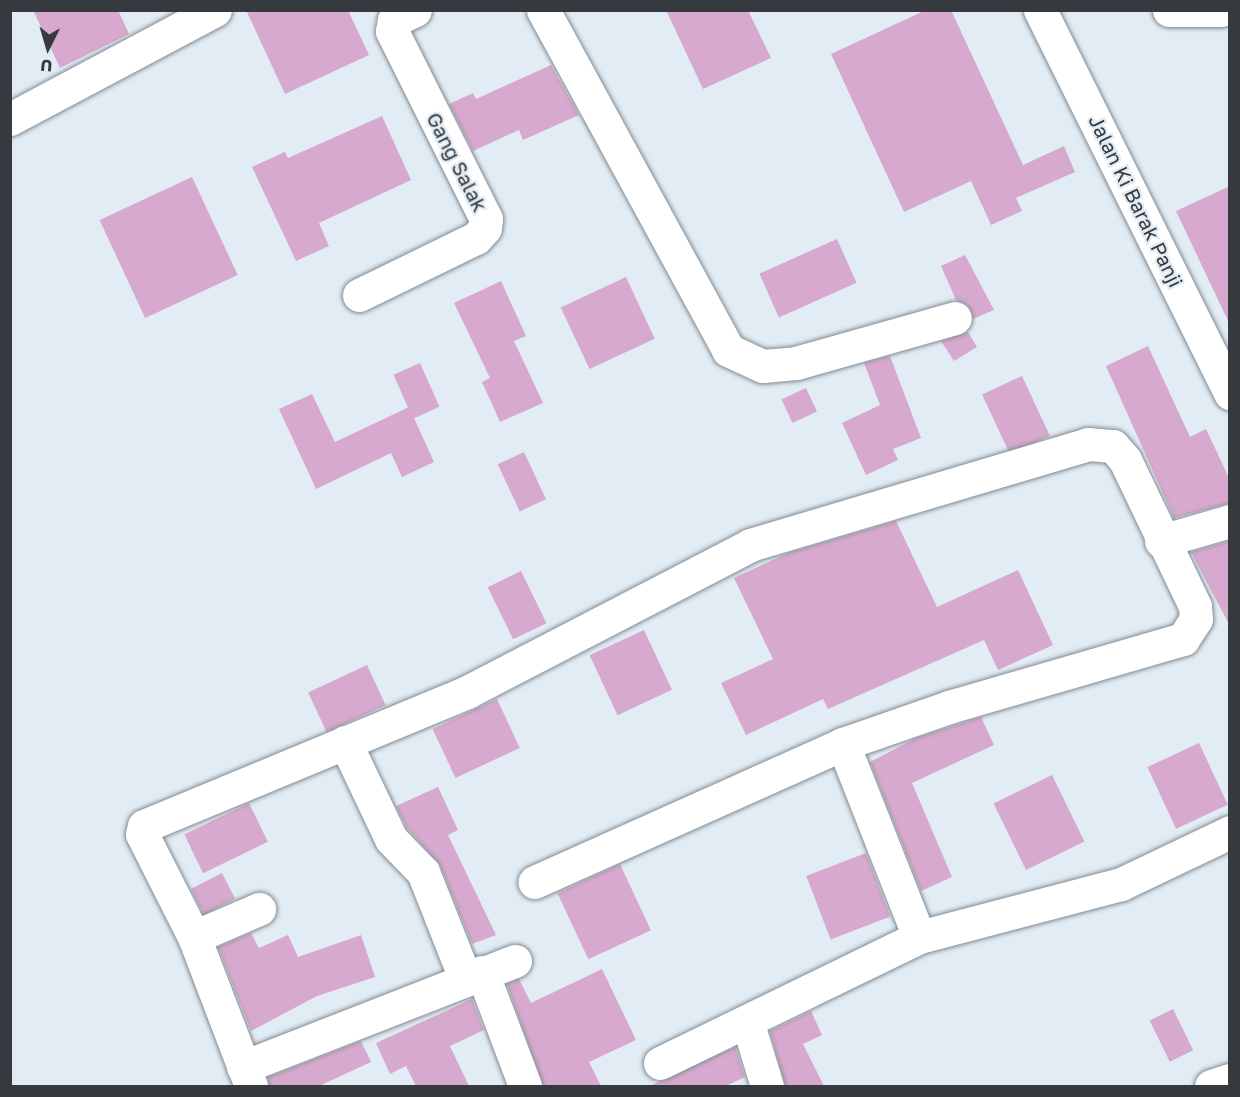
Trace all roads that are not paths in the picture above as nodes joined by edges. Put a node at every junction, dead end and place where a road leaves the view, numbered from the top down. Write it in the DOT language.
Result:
graph roads {
  1 [pos="214,10"];
  2 [pos="543,10"];
  3 [pos="1040,10"];
  4 [pos="1168,10"];
  5 [pos="1221,10"];
  6 [pos="404,12"];
  7 [pos="10,119"];
  8 [pos="359,295"];
  9 [pos="955,318"];
  10 [pos="1230,393"];
  11 [pos="1230,521"];
  12 [pos="1161,541"];
  13 [pos="345,742"];
  14 [pos="843,744"];
  15 [pos="1230,832"];
  16 [pos="534,882"];
  17 [pos="259,909"];
  18 [pos="194,937"];
  19 [pos="919,937"];
  20 [pos="515,961"];
  21 [pos="474,975"];
  22 [pos="748,1024"];
  23 [pos="660,1063"];
  24 [pos="247,1077"];
  25 [pos="1230,1080"];
  26 [pos="525,1086"];
  27 [pos="768,1086"];
  28 [pos="1211,1086"];
  1 -- 7 [label="street"];
  2 -- 9 [label="street"];
  3 -- 10 [label="street, Jalan Ki Barak Panji"];
  4 -- 5 [label="street"];
  6 -- 8 [label="street, Gang Salak"];
  11 -- 12 [label="street"];
  12 -- 13 [label="street"];
  12 -- 14 [label="street"];
  13 -- 18 [label="street"];
  13 -- 21 [label="street"];
  14 -- 16 [label="street"];
  14 -- 19 [label="street"];
  15 -- 19 [label="street"];
  17 -- 18 [label="street"];
  18 -- 24 [label="street"];
  19 -- 22 [label="street"];
  20 -- 21 [label="street"];
  21 -- 24 [label="street"];
  21 -- 26 [label="street"];
  22 -- 23 [label="street"];
  22 -- 27 [label="street"];
  25 -- 28 [label="street"];
}
